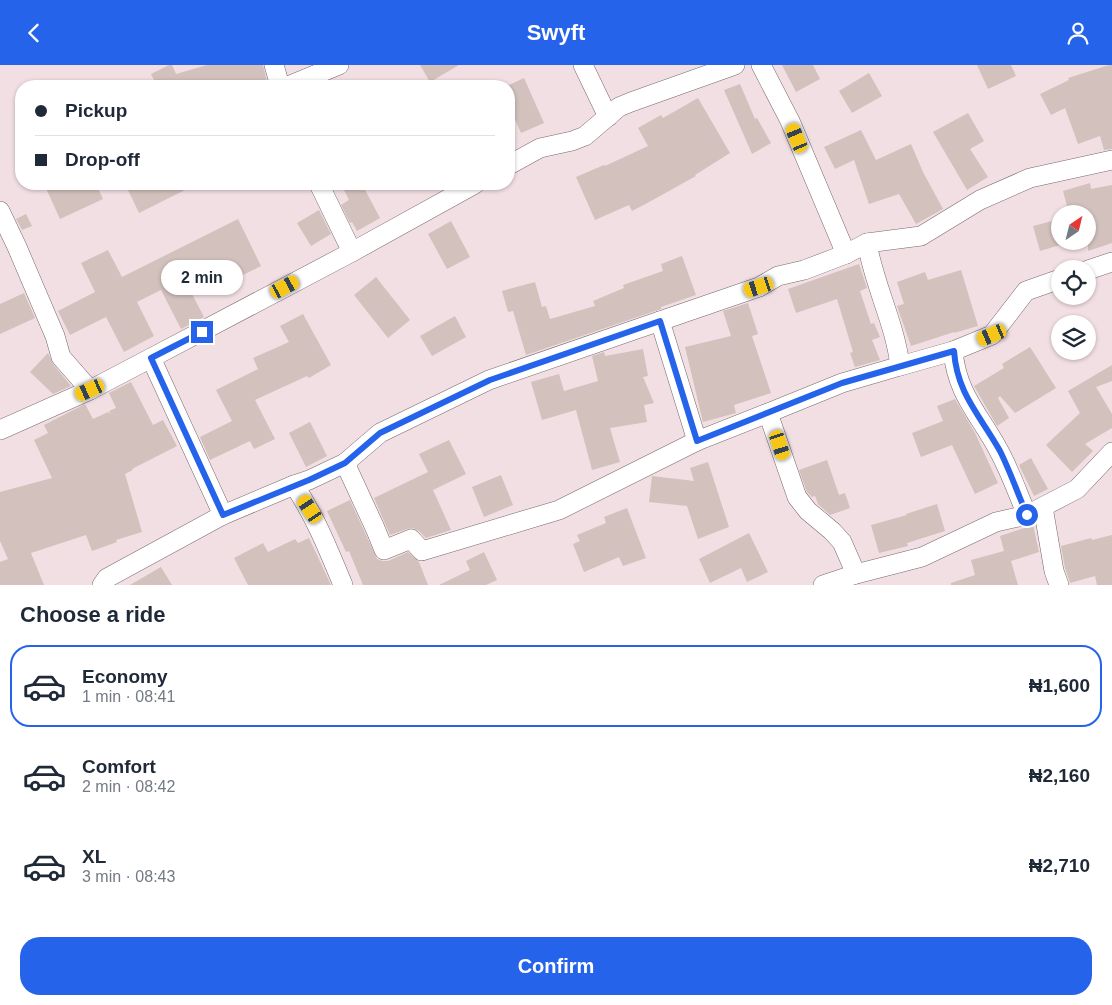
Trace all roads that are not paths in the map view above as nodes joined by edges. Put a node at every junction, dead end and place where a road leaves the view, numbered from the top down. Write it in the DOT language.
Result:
graph roads {
  1 [pos="274,65"];
  2 [pos="338,65"];
  3 [pos="583,65"];
  4 [pos="735,65"];
  5 [pos="761,65"];
  6 [pos="278,80"];
  7 [pos="302,80"];
  8 [pos="608,117"];
  9 [pos="1112,160"];
  10 [pos="515,162"];
  11 [pos="322,190"];
  12 [pos="464,190"];
  13 [pos="0,211"];
  14 [pos="868,243"];
  15 [pos="352,252"];
  16 [pos="846,254"];
  17 [pos="1112,262"];
  18 [pos="1096,267"];
  19 [pos="1051,282"];
  20 [pos="660,321"];
  21 [pos="954,351"];
  22 [pos="151,358"];
  23 [pos="900,365"];
  24 [pos="90,390"];
  25 [pos="768,413"];
  26 [pos="0,430"];
  27 [pos="697,441"];
  28 [pos="1112,452"];
  29 [pos="345,463"];
  30 [pos="294,485"];
  31 [pos="1035,511"];
  32 [pos="223,515"];
  33 [pos="856,574"];
  34 [pos="102,585"];
  35 [pos="343,585"];
  36 [pos="823,585"];
  37 [pos="1059,585"];
  1 -- 6 [label="street"];
  2 -- 7 [label="street"];
  3 -- 8 [label="street"];
  4 -- 8 [label="street"];
  5 -- 16 [label="street"];
  8 -- 10 [label="street"];
  9 -- 14 [label="street"];
  11 -- 15 [label="street"];
  12 -- 15 [label="street"];
  13 -- 24 [label="street"];
  14 -- 16 [label="street"];
  14 -- 23 [label="street"];
  15 -- 22 [label="street"];
  16 -- 20 [label="street"];
  17 -- 18 [label="street"];
  19 -- 21 [label="street"];
  20 -- 27 [label="street"];
  20 -- 29 [label="street"];
  21 -- 23 [label="street"];
  21 -- 31 [label="street"];
  22 -- 24 [label="street"];
  22 -- 32 [label="street"];
  23 -- 25 [label="street"];
  24 -- 26 [label="street"];
  25 -- 27 [label="street"];
  25 -- 33 [label="street"];
  27 -- 29 [label="street"];
  28 -- 31 [label="street"];
  29 -- 30 [label="street"];
  30 -- 32 [label="street"];
  30 -- 35 [label="street"];
  31 -- 33 [label="street"];
  31 -- 37 [label="street"];
  32 -- 34 [label="street"];
  33 -- 36 [label="street"];
}
